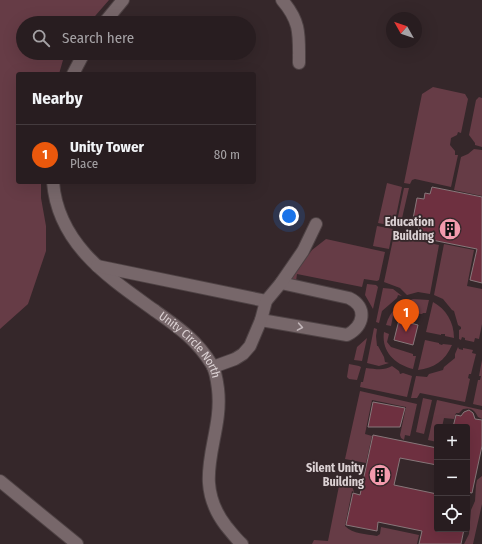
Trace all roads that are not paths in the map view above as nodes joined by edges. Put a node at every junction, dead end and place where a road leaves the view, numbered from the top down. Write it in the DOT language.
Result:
graph roads {
  1 [pos="123,0"];
  2 [pos="282,0"];
  3 [pos="110,16"];
  4 [pos="80,60"];
  5 [pos="299,63"];
  6 [pos="74,72"];
  7 [pos="54,184"];
  8 [pos="316,224"];
  9 [pos="96,266"];
  10 [pos="281,284"];
  11 [pos="266,302"];
  12 [pos="261,320"];
  13 [pos="213,367"];
  14 [pos="0,481"];
  15 [pos="77,544"];
  16 [pos="242,544"];
  1 -- 3 [label="street"];
  2 -- 5 [label="street"];
  4 -- 6 [label="street"];
  7 -- 9 [label="street, Unity Circle North"];
  8 -- 10 [label="street"];
  9 -- 11 [label="street"];
  9 -- 13 [label="street, Unity Circle North"];
  10 -- 11 [label="street"];
  12 -- 10 [label="street, one-way"];
  11 -- 12 [label="street"];
  12 -- 13 [label="street"];
  13 -- 16 [label="street, Unity Circle North"];
  14 -- 15 [label="street"];
}
